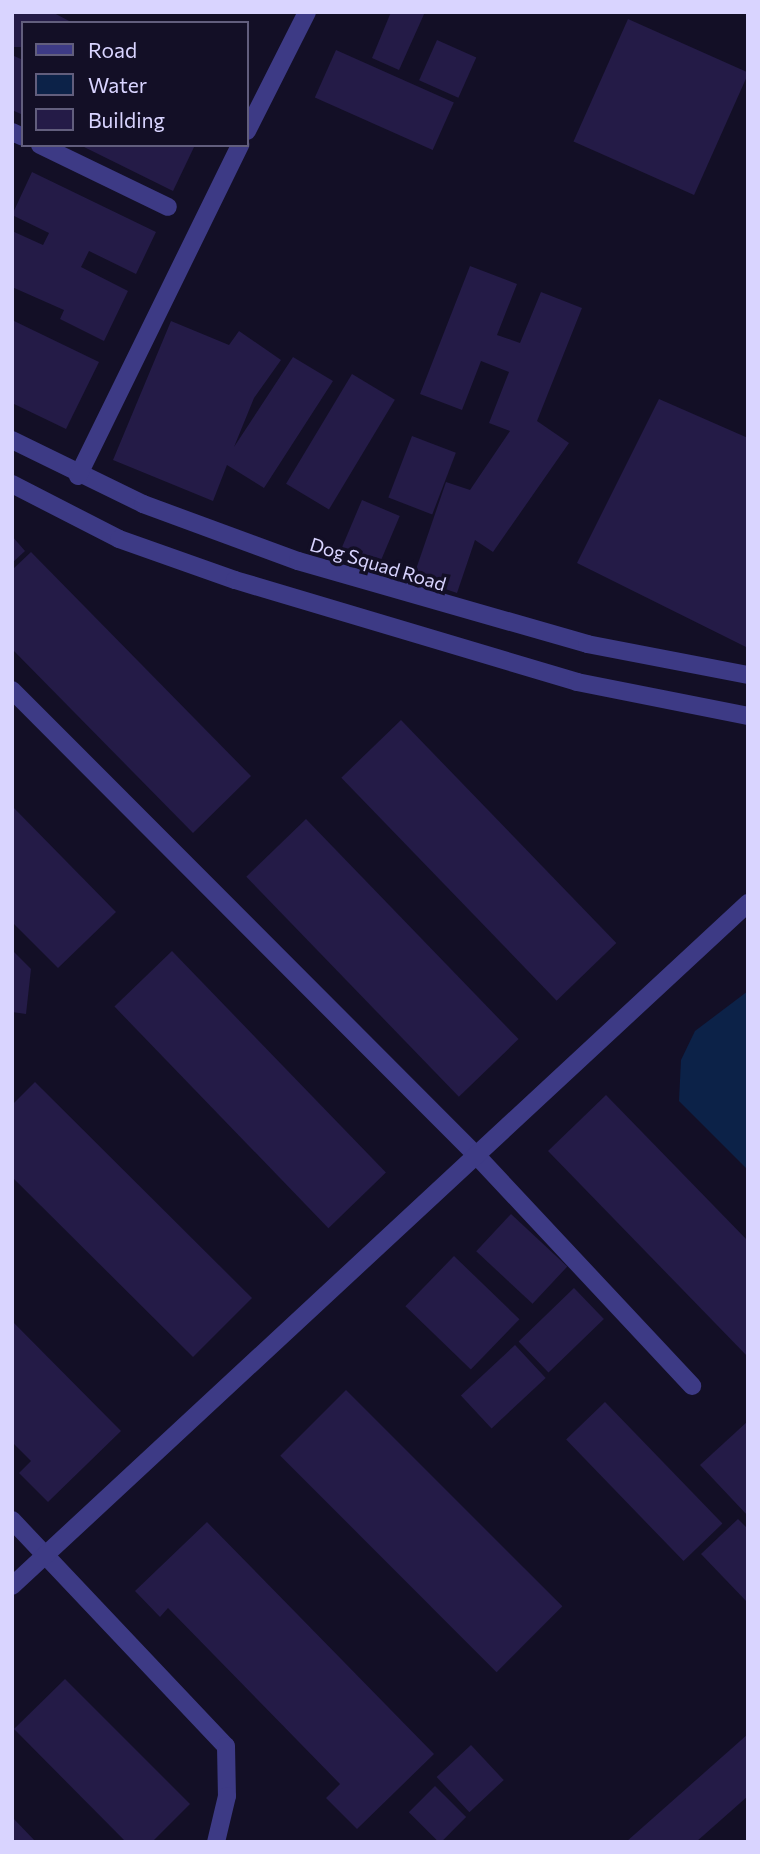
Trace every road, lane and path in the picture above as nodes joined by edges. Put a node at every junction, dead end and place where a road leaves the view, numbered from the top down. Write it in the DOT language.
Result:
graph roads {
  1 [pos="307,12"];
  2 [pos="248,129"];
  3 [pos="44,147"];
  4 [pos="239,147"];
  5 [pos="168,207"];
  6 [pos="12,440"];
  7 [pos="78,476"];
  8 [pos="12,484"];
  9 [pos="748,675"];
  10 [pos="12,690"];
  11 [pos="748,716"];
  12 [pos="748,903"];
  13 [pos="477,1156"];
  14 [pos="692,1387"];
  15 [pos="12,1520"];
  16 [pos="47,1558"];
  17 [pos="12,1586"];
  18 [pos="216,1842"];
  1 -- 2 [label="street"];
  3 -- 5 [label="street"];
  4 -- 7 [label="street"];
  6 -- 7 [label="street, Dog Squad Road"];
  7 -- 9 [label="street, Dog Squad Road"];
  8 -- 11 [label="street"];
  10 -- 13 [label="street"];
  12 -- 13 [label="street"];
  13 -- 14 [label="street"];
  13 -- 16 [label="street"];
  15 -- 16 [label="street"];
  16 -- 17 [label="street"];
  16 -- 18 [label="street"];
}
